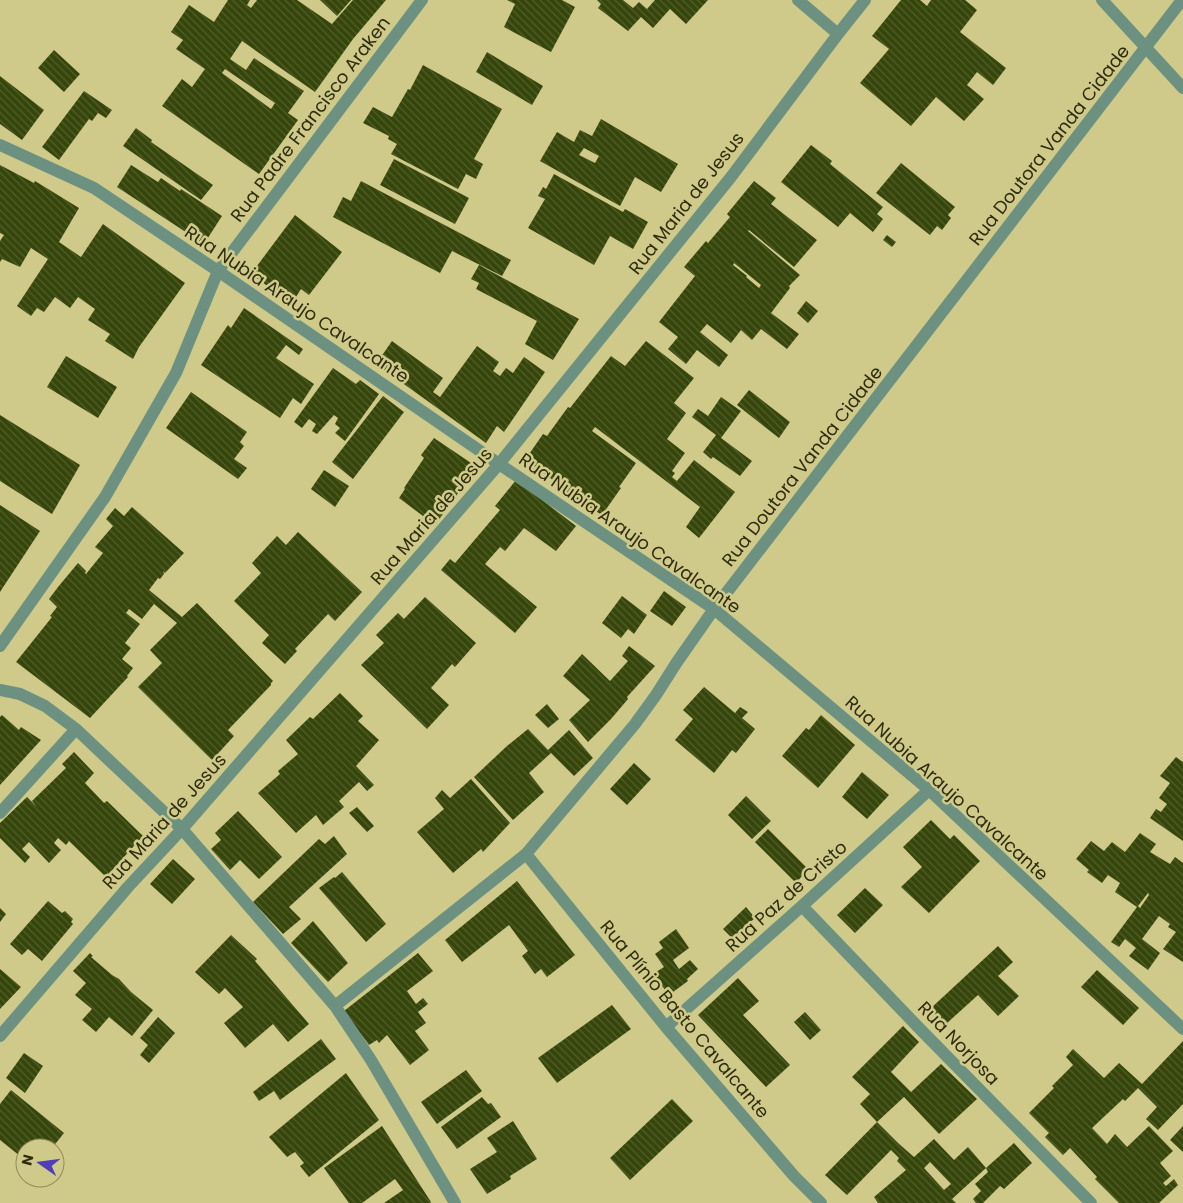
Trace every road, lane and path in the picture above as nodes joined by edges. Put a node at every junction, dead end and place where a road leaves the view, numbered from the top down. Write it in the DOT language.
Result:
graph roads {
  1 [pos="422,0"];
  2 [pos="798,0"];
  3 [pos="865,0"];
  4 [pos="1102,0"];
  5 [pos="1182,0"];
  6 [pos="838,34"];
  7 [pos="1146,47"];
  8 [pos="1183,88"];
  9 [pos="0,145"];
  10 [pos="218,271"];
  11 [pos="499,464"];
  12 [pos="714,609"];
  13 [pos="0,646"];
  14 [pos="0,690"];
  15 [pos="76,729"];
  16 [pos="929,790"];
  17 [pos="0,813"];
  18 [pos="182,829"];
  19 [pos="526,854"];
  20 [pos="802,906"];
  21 [pos="335,1006"];
  22 [pos="666,1027"];
  23 [pos="1183,1029"];
  24 [pos="0,1036"];
  25 [pos="455,1203"];
  26 [pos="822,1203"];
  27 [pos="1092,1203"];
  1 -- 10 [label="street, Rua Padre Francisco Araken"];
  2 -- 6 [label="street"];
  3 -- 6 [label="street, Rua Maria de Jesus"];
  4 -- 7 [label="street"];
  5 -- 7 [label="street, Rua Doutora Vanda Cidade"];
  6 -- 11 [label="street, Rua Maria de Jesus"];
  7 -- 8 [label="street"];
  7 -- 12 [label="street, Rua Doutora Vanda Cidade"];
  9 -- 10 [label="street, Rua Nubia Araujo Cavalcante"];
  10 -- 11 [label="street, Rua Nubia Araujo Cavalcante"];
  10 -- 13 [label="street, Rua Padre Francisco Araken"];
  11 -- 12 [label="street, Rua Nubia Araujo Cavalcante"];
  11 -- 18 [label="street, Rua Maria de Jesus"];
  12 -- 16 [label="street, Rua Nubia Araujo Cavalcante"];
  12 -- 19 [label="street, Rua Doutora Vanda Cidade"];
  14 -- 15 [label="street"];
  15 -- 17 [label="street"];
  15 -- 18 [label="street"];
  16 -- 20 [label="street, Rua Paz de Cristo"];
  16 -- 23 [label="street, Rua Nubia Araujo Cavalcante"];
  18 -- 21 [label="street"];
  18 -- 24 [label="street, Rua Maria de Jesus"];
  19 -- 21 [label="street, Rua Doutora Vanda Cidade"];
  19 -- 22 [label="street, Rua Plínio Basto Cavalcante"];
  20 -- 22 [label="street, Rua Paz de Cristo"];
  20 -- 27 [label="street, Rua Norjosa"];
  21 -- 25 [label="street"];
  22 -- 26 [label="street, Rua Plínio Basto Cavalcante"];
}
